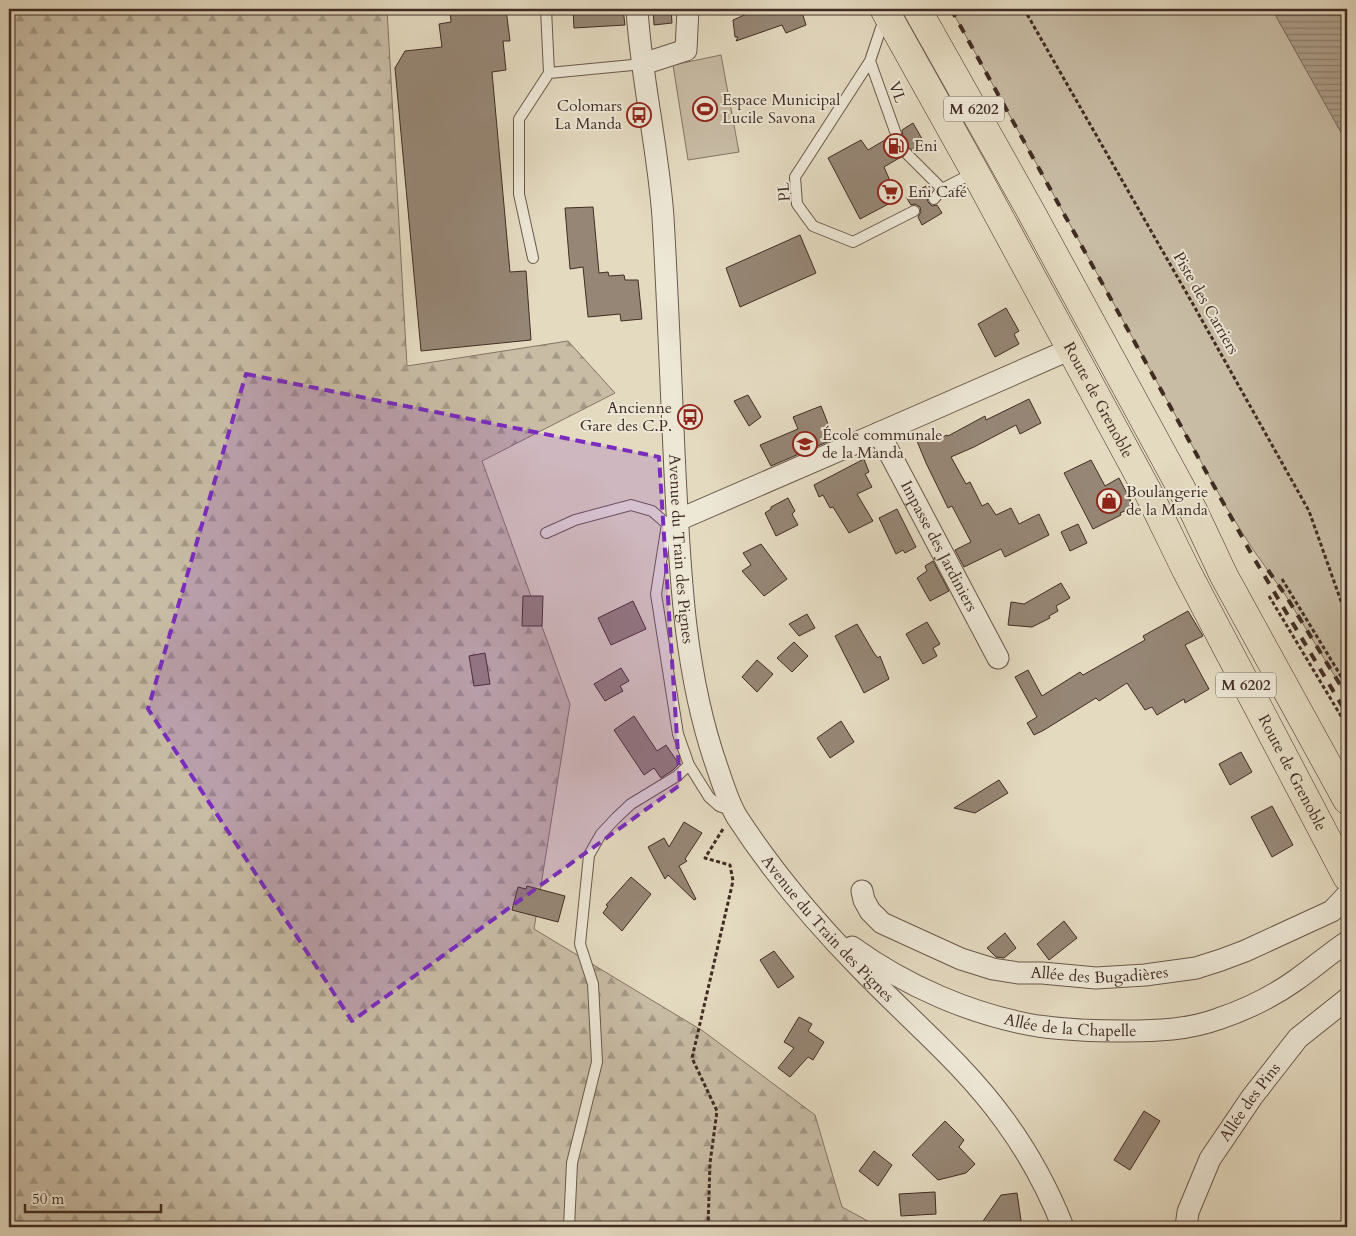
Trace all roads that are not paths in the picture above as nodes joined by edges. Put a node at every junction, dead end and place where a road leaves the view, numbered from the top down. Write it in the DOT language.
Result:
graph roads {
  1 [pos="546,9"];
  2 [pos="637,9"];
  3 [pos="688,9"];
  4 [pos="917,9"];
  5 [pos="885,11"];
  6 [pos="870,61"];
  7 [pos="643,64"];
  8 [pos="549,73"];
  9 [pos="896,134"];
  10 [pos="907,154"];
  11 [pos="975,172"];
  12 [pos="942,189"];
  13 [pos="934,199"];
  14 [pos="914,211"];
  15 [pos="533,258"];
  16 [pos="1071,349"];
  17 [pos="879,433"];
  18 [pos="1148,492"];
  19 [pos="1193,510"];
  20 [pos="672,522"];
  21 [pos="546,532"];
  22 [pos="998,658"];
  23 [pos="689,765"];
  24 [pos="1347,767"];
  25 [pos="1347,800"];
  26 [pos="734,811"];
  27 [pos="1347,841"];
  28 [pos="1347,876"];
  29 [pos="862,891"];
  30 [pos="1347,895"];
  31 [pos="810,912"];
  32 [pos="1345,943"];
  33 [pos="923,988"];
  34 [pos="1347,999"];
  35 [pos="910,1019"];
  36 [pos="568,1227"];
  37 [pos="1063,1227"];
  38 [pos="1186,1227"];
  1 -- 8 [label="lane"];
  2 -- 7 [label="street, Avenue du Train des Pignes"];
  3 -- 7 [label="street"];
  4 -- 19 [label="main road, Route de Grenoble / M 6202"];
  5 -- 6 [label="lane, PL"];
  5 -- 11 [label="main road, Route de Grenoble / M 6202"];
  6 -- 9 [label="lane, VL"];
  6 -- 14 [label="lane, PL"];
  7 -- 8 [label="lane"];
  7 -- 20 [label="street, Avenue du Train des Pignes"];
  8 -- 15 [label="lane"];
  10 -- 12 [label="lane"];
  11 -- 12 [label="lane"];
  11 -- 16 [label="main road, Route de Grenoble / M 6202"];
  12 -- 13 [label="lane"];
  16 -- 17 [label="street"];
  16 -- 18 [label="main road, Route de Grenoble / M 6202"];
  17 -- 20 [label="street"];
  17 -- 22 [label="street, Impasse des Jardiniers"];
  18 -- 27 [label="main road, M 6202"];
  18 -- 28 [label="main road, Route de Grenoble / M 6202"];
  19 -- 24 [label="main road, M 6202"];
  19 -- 25 [label="main road, Route de Grenoble / M 6202"];
  20 -- 21 [label="lane"];
  20 -- 23 [label="lane"];
  20 -- 26 [label="street, Avenue du Train des Pignes"];
  23 -- 26 [label="lane"];
  23 -- 36 [label="lane"];
  26 -- 31 [label="street, Avenue du Train des Pignes"];
  29 -- 30 [label="street, Allée des Bugadières"];
  31 -- 33 [label="street, Allée de la Chapelle"];
  31 -- 35 [label="street, Avenue du Train des Pignes"];
  32 -- 33 [label="street, Allée de la Chapelle"];
  33 -- 35 [label="street, Avenue du Train des Pignes"];
  34 -- 38 [label="street, Allée des Pins"];
  35 -- 37 [label="street, Avenue du Train des Pignes"];
}
